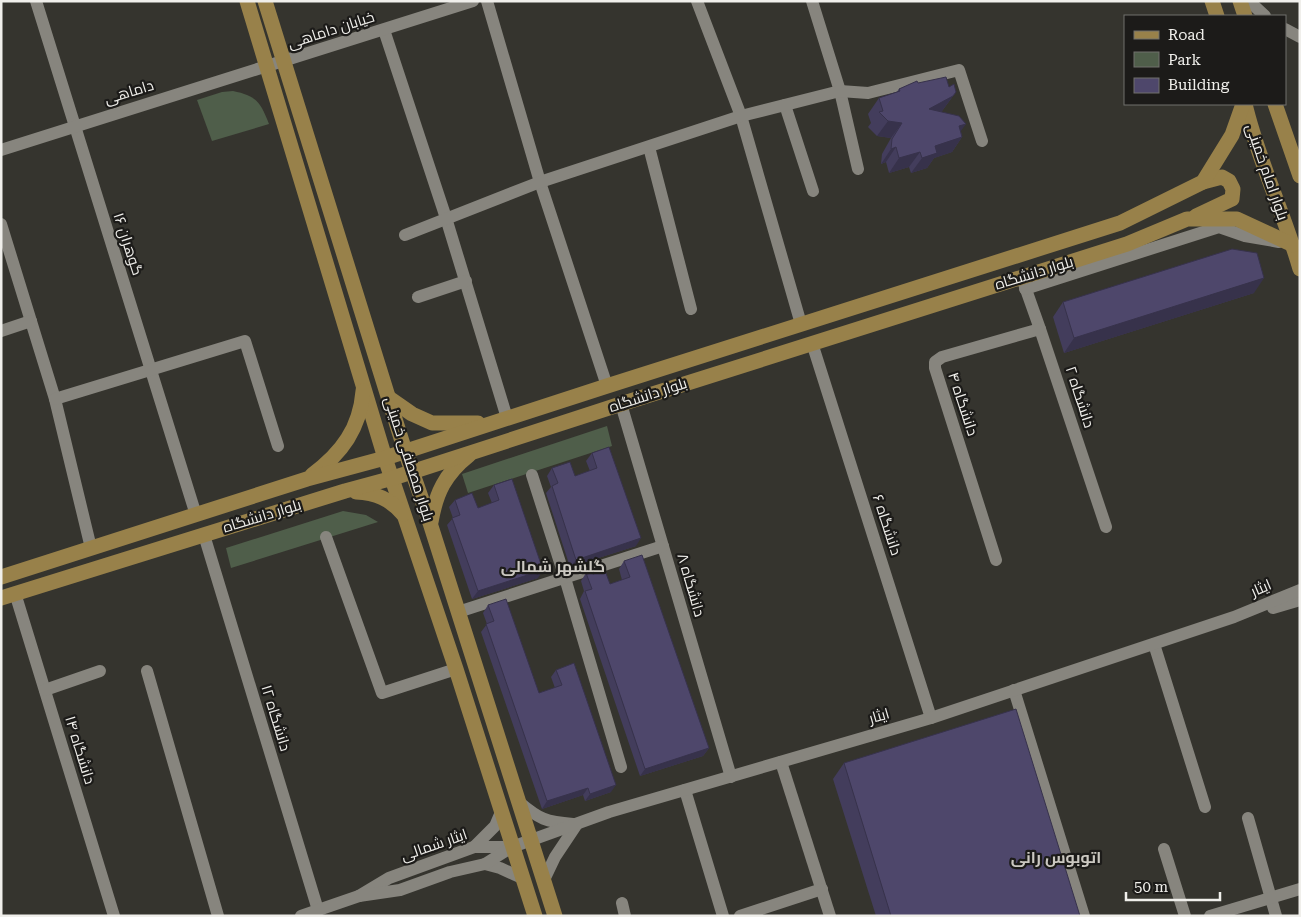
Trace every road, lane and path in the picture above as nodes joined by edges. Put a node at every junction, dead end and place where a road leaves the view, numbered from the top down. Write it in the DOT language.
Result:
graph roads {
  1 [pos="36,1"];
  2 [pos="246,1"];
  3 [pos="265,1"];
  4 [pos="473,1"];
  5 [pos="487,1"];
  6 [pos="697,1"];
  7 [pos="812,1"];
  8 [pos="1212,1"];
  9 [pos="1240,1"];
  10 [pos="1249,1"];
  11 [pos="1217,15"];
  12 [pos="1245,15"];
  13 [pos="1264,15"];
  14 [pos="1286,29"];
  15 [pos="384,30"];
  16 [pos="1300,36"];
  17 [pos="284,62"];
  18 [pos="267,66"];
  19 [pos="840,91"];
  20 [pos="785,105"];
  21 [pos="1244,105"];
  22 [pos="1244,105"];
  23 [pos="1275,105"];
  24 [pos="741,116"];
  25 [pos="74,126"];
  26 [pos="982,141"];
  27 [pos="649,147"];
  28 [pos="1,150"];
  29 [pos="858,169"];
  30 [pos="1300,176"];
  31 [pos="540,182"];
  32 [pos="1203,182"];
  33 [pos="813,191"];
  34 [pos="446,218"];
  35 [pos="1187,219"];
  36 [pos="1,224"];
  37 [pos="405,235"];
  38 [pos="1293,245"];
  39 [pos="1300,269"];
  40 [pos="466,282"];
  41 [pos="1023,283"];
  42 [pos="418,297"];
  43 [pos="691,309"];
  44 [pos="31,321"];
  45 [pos="801,324"];
  46 [pos="1040,329"];
  47 [pos="1,332"];
  48 [pos="812,343"];
  49 [pos="150,370"];
  50 [pos="363,384"];
  51 [pos="608,386"];
  52 [pos="389,398"];
  53 [pos="55,399"];
  54 [pos="621,404"];
  55 [pos="501,420"];
  56 [pos="278,446"];
  57 [pos="474,450"];
  58 [pos="405,451"];
  59 [pos="386,458"];
  60 [pos="412,471"];
  61 [pos="532,475"];
  62 [pos="392,478"];
  63 [pos="307,479"];
  64 [pos="329,495"];
  65 [pos="196,515"];
  66 [pos="407,519"];
  67 [pos="430,523"];
  68 [pos="1106,527"];
  69 [pos="204,535"];
  70 [pos="326,536"];
  71 [pos="663,546"];
  72 [pos="91,548"];
  73 [pos="996,560"];
  74 [pos="1,577"];
  75 [pos="565,578"];
  76 [pos="1300,590"];
  77 [pos="8,596"];
  78 [pos="1300,600"];
  79 [pos="458,612"];
  80 [pos="1234,617"];
  81 [pos="1154,644"];
  82 [pos="456,669"];
  83 [pos="100,671"];
  84 [pos="147,672"];
  85 [pos="45,690"];
  86 [pos="1014,690"];
  87 [pos="931,718"];
  88 [pos="781,762"];
  89 [pos="621,767"];
  90 [pos="731,776"];
  91 [pos="685,790"];
  92 [pos="519,802"];
  93 [pos="1205,807"];
  94 [pos="501,812"];
  95 [pos="1248,818"];
  96 [pos="578,824"];
  97 [pos="531,841"];
  98 [pos="474,847"];
  99 [pos="512,847"];
  100 [pos="1164,849"];
  101 [pos="485,864"];
  102 [pos="522,878"];
  103 [pos="544,880"];
  104 [pos="822,889"];
  105 [pos="1300,889"];
  106 [pos="359,896"];
  107 [pos="1271,897"];
  108 [pos="318,910"];
  109 [pos="114,916"];
  110 [pos="218,916"];
  111 [pos="301,916"];
  112 [pos="535,916"];
  113 [pos="556,916"];
  114 [pos="723,916"];
  115 [pos="740,916"];
  116 [pos="830,916"];
  117 [pos="1084,916"];
  118 [pos="1185,916"];
  119 [pos="1210,916"];
  120 [pos="1276,916"];
  1 -- 25 [label="street, گوهران ۱۶"];
  2 -- 18 [label="main road, بلوار مصطفی خمینی"];
  3 -- 17 [label="main road, بلوار مصطفی خمینی"];
  4 -- 15 [label="street, خیابان داماهی"];
  5 -- 31 [label="street"];
  6 -- 24 [label="street"];
  7 -- 19 [label="street"];
  8 -- 11 [label="main road"];
  9 -- 12 [label="main road"];
  10 -- 13 [label="street"];
  14 -- 16 [label="street"];
  15 -- 17 [label="street, خیابان داماهی"];
  15 -- 34 [label="street"];
  17 -- 18 [label="street, خیابان داماهی"];
  17 -- 52 [label="main road, بلوار مصطفی خمینی"];
  18 -- 25 [label="street, داماهی"];
  18 -- 50 [label="main road, بلوار مصطفی خمینی"];
  19 -- 20 [label="street"];
  19 -- 26 [label="street"];
  19 -- 29 [label="street"];
  20 -- 24 [label="street"];
  20 -- 33 [label="street"];
  21 -- 32 [label="main road"];
  22 -- 38 [label="main road, بلوار امام خمینی"];
  23 -- 30 [label="main road, بلوار امام خمینی"];
  24 -- 27 [label="street"];
  24 -- 45 [label="street"];
  25 -- 28 [label="street, داماهی"];
  25 -- 49 [label="street, گوهران ۱۶"];
  27 -- 31 [label="street"];
  27 -- 43 [label="street"];
  31 -- 34 [label="street"];
  31 -- 51 [label="street"];
  32 -- 35 [label="main road"];
  32 -- 45 [label="main road, بلوار دانشگاه"];
  34 -- 37 [label="street"];
  34 -- 40 [label="street"];
  35 -- 38 [label="main road, بلوار دانشگاه"];
  35 -- 41 [label="main road, بلوار دانشگاه"];
  36 -- 44 [label="street"];
  38 -- 39 [label="main road, بلوار امام خمینی"];
  38 -- 41 [label="street"];
  40 -- 42 [label="street"];
  40 -- 55 [label="street"];
  41 -- 46 [label="street, دانشگاه ۲"];
  41 -- 48 [label="main road, بلوار دانشگاه"];
  44 -- 47 [label="street"];
  44 -- 53 [label="street"];
  45 -- 51 [label="main road, بلوار دانشگاه"];
  46 -- 68 [label="street, دانشگاه ۲"];
  46 -- 73 [label="street, دانشگاه ۴"];
  48 -- 54 [label="main road, بلوار دانشگاه"];
  48 -- 87 [label="street, دانشگاه ۶"];
  49 -- 53 [label="street"];
  49 -- 56 [label="street"];
  49 -- 65 [label="street, گوهران ۱۶"];
  50 -- 59 [label="main road, بلوار مصطفی خمینی"];
  50 -- 63 [label="main road"];
  51 -- 55 [label="main road, بلوار دانشگاه"];
  52 -- 55 [label="main road"];
  52 -- 58 [label="main road, بلوار مصطفی خمینی"];
  53 -- 72 [label="street"];
  54 -- 57 [label="main road, بلوار دانشگاه"];
  54 -- 71 [label="street, دانشگاه ۸"];
  55 -- 58 [label="main road, بلوار دانشگاه"];
  57 -- 60 [label="main road, بلوار دانشگاه"];
  57 -- 67 [label="main road"];
  58 -- 59 [label="main road, بلوار دانشگاه"];
  58 -- 60 [label="main road, بلوار مصطفی خمینی"];
  59 -- 62 [label="main road, بلوار مصطفی خمینی"];
  59 -- 63 [label="main road, بلوار دانشگاه"];
  60 -- 62 [label="main road, بلوار دانشگاه"];
  60 -- 67 [label="main road, بلوار مصطفی خمینی"];
  61 -- 75 [label="street"];
  62 -- 64 [label="main road, بلوار دانشگاه"];
  62 -- 66 [label="main road, بلوار مصطفی خمینی"];
  63 -- 65 [label="main road, بلوار دانشگاه"];
  64 -- 66 [label="main road"];
  64 -- 69 [label="main road, بلوار دانشگاه"];
  65 -- 72 [label="main road, بلوار دانشگاه"];
  66 -- 82 [label="main road, بلوار مصطفی خمینی"];
  67 -- 79 [label="main road, بلوار مصطفی خمینی"];
  69 -- 77 [label="main road, بلوار دانشگاه"];
  69 -- 108 [label="street, دانشگاه ۱۲"];
  70 -- 82 [label="street"];
  71 -- 75 [label="street"];
  71 -- 90 [label="street, دانشگاه ۸"];
  72 -- 74 [label="main road, بلوار دانشگاه"];
  75 -- 79 [label="street"];
  75 -- 89 [label="street"];
  76 -- 80 [label="street, ایثار"];
  77 -- 85 [label="street, دانشگاه ۱۴"];
  78 -- 80 [label="street, ایثار"];
  79 -- 92 [label="main road, بلوار مصطفی خمینی"];
  80 -- 81 [label="street, ایثار"];
  81 -- 86 [label="street, ایثار"];
  81 -- 93 [label="street"];
  82 -- 94 [label="main road, بلوار مصطفی خمینی"];
  83 -- 85 [label="street"];
  84 -- 110 [label="street"];
  85 -- 109 [label="street, دانشگاه ۱۴"];
  86 -- 87 [label="street, ایثار"];
  86 -- 117 [label="street"];
  87 -- 88 [label="street, ایثار"];
  88 -- 90 [label="street, ایثار"];
  88 -- 104 [label="street"];
  90 -- 91 [label="street, ایثار"];
  91 -- 96 [label="street, ایثار"];
  91 -- 114 [label="street"];
  92 -- 96 [label="street"];
  92 -- 97 [label="main road, بلوار مصطفی خمینی"];
  94 -- 98 [label="street"];
  94 -- 99 [label="main road, بلوار مصطفی خمینی"];
  95 -- 107 [label="street"];
  96 -- 97 [label="street, ایثار"];
  96 -- 103 [label="street"];
  97 -- 99 [label="street, ایثار"];
  97 -- 103 [label="main road, بلوار مصطفی خمینی"];
  98 -- 99 [label="street, ایثار شمالی"];
  98 -- 106 [label="street, ایثار شمالی"];
  99 -- 101 [label="street, ایثار شمالی"];
  99 -- 102 [label="main road, بلوار مصطفی خمینی"];
  100 -- 118 [label="street"];
  101 -- 102 [label="street"];
  101 -- 106 [label="street, ایثار شمالی"];
  102 -- 112 [label="main road, بلوار مصطفی خمینی"];
  103 -- 113 [label="main road, بلوار مصطفی خمینی"];
  104 -- 115 [label="street"];
  104 -- 116 [label="street"];
  105 -- 107 [label="street"];
  106 -- 108 [label="street, ایثار شمالی"];
  107 -- 119 [label="street"];
  107 -- 120 [label="street"];
  108 -- 111 [label="street, ایثار شمالی"];
}
